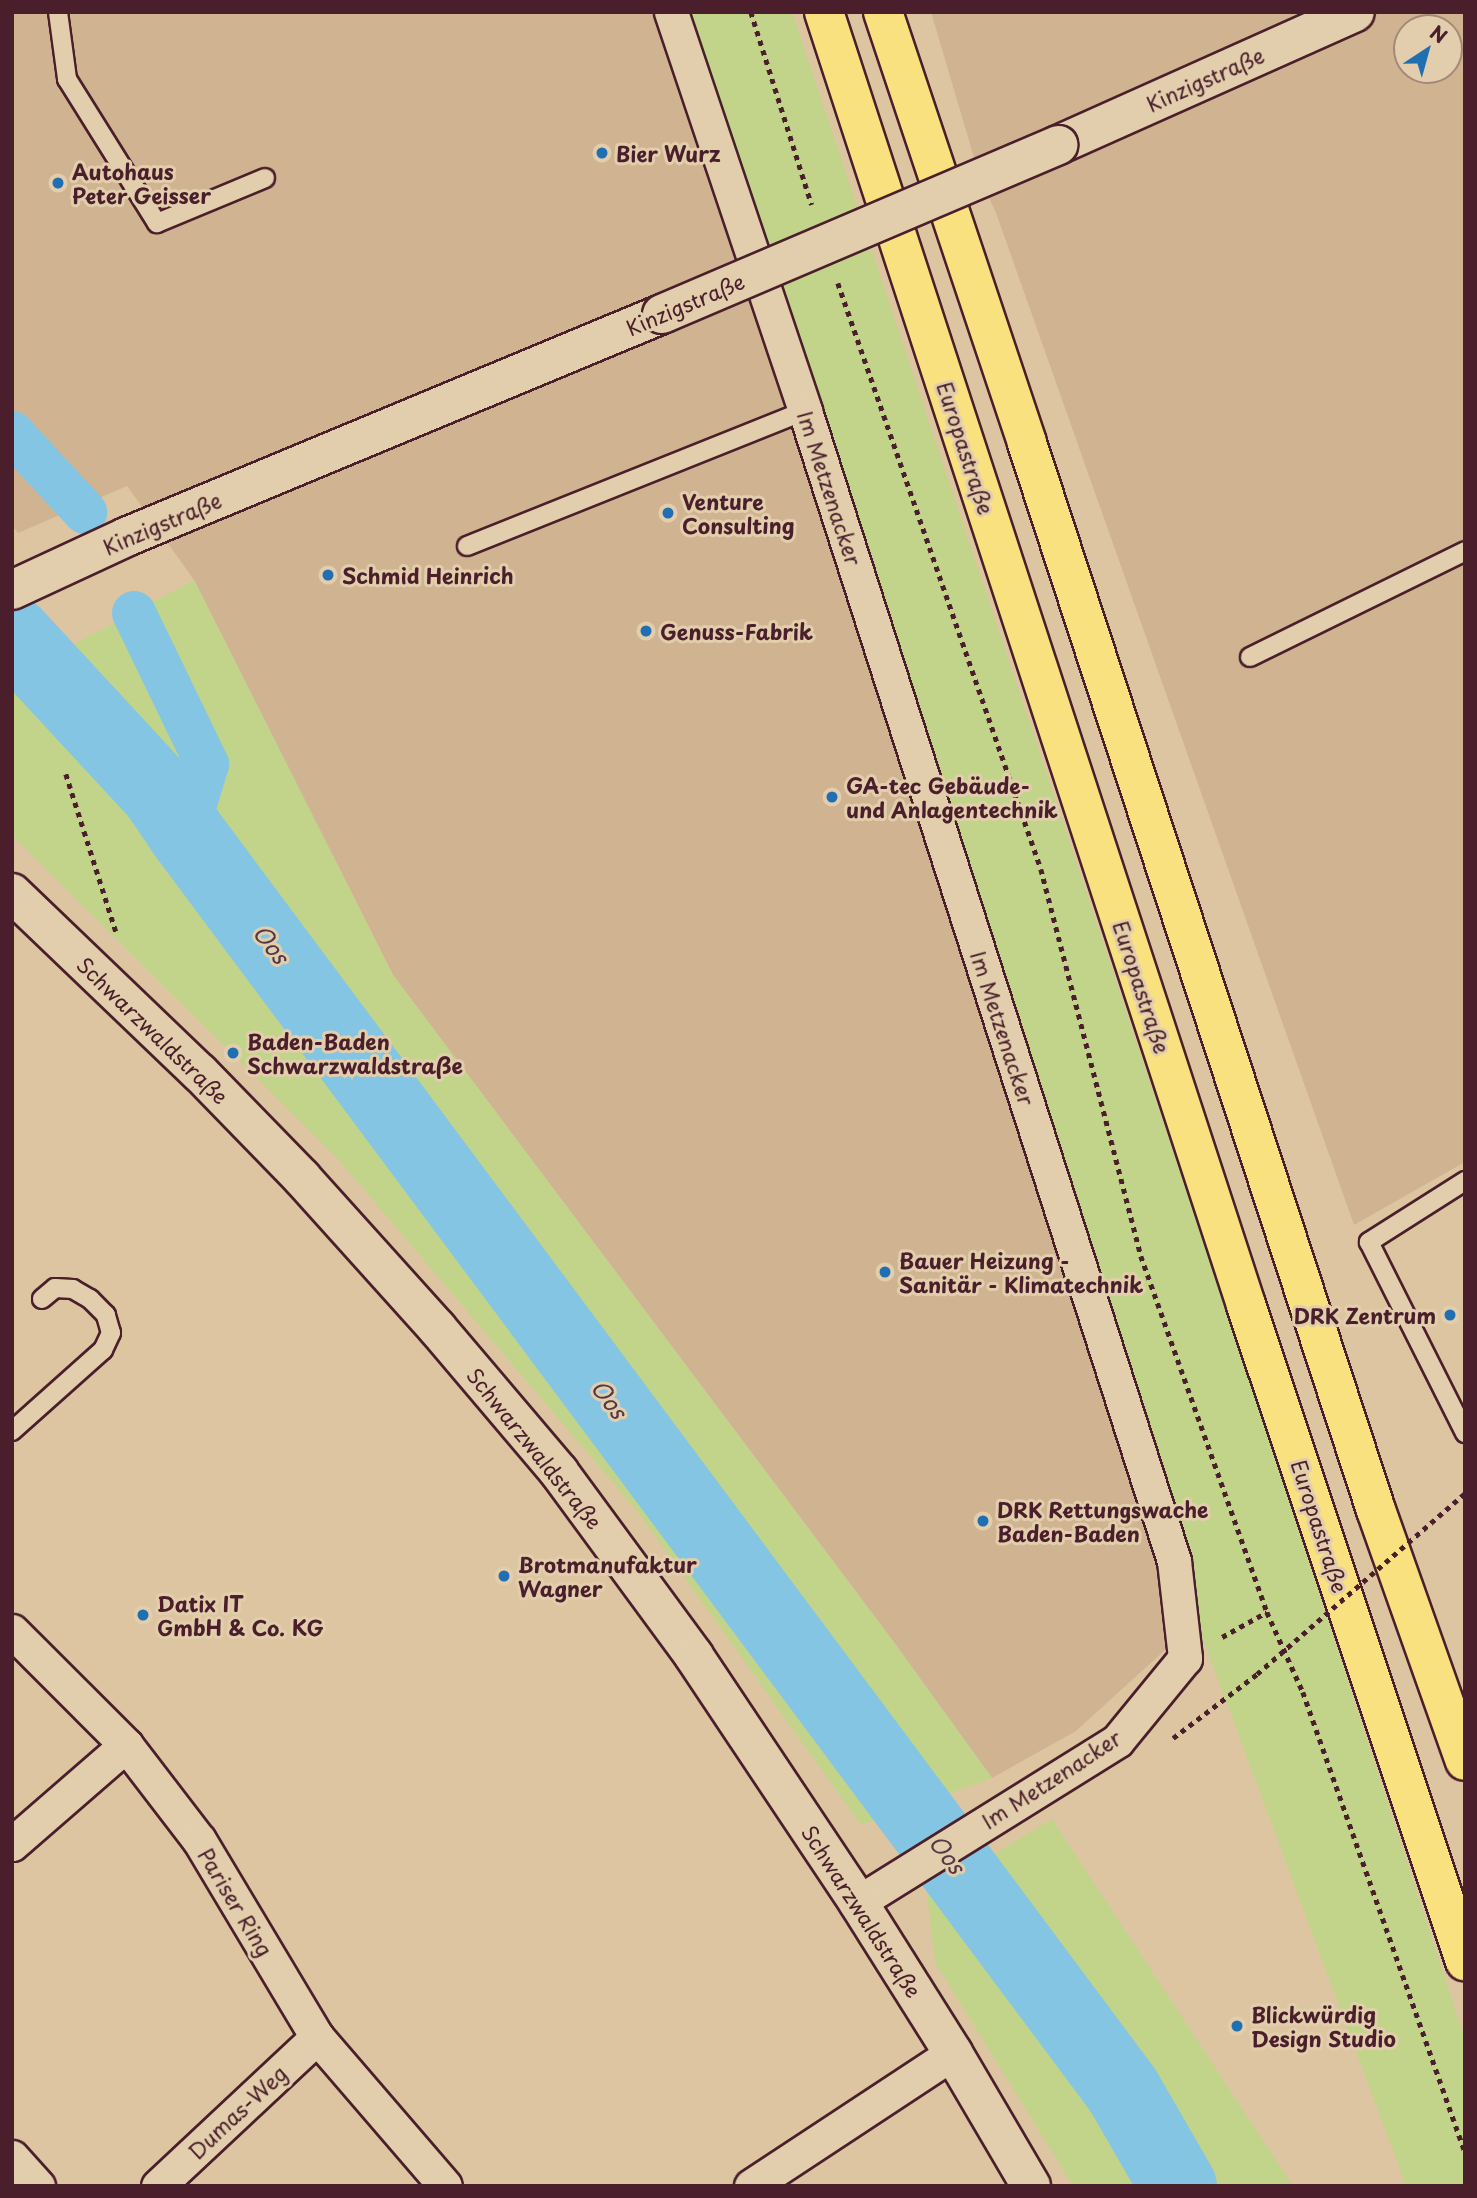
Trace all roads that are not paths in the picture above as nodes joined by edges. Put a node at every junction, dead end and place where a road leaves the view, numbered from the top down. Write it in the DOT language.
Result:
graph roads {
  1 [pos="58,12"];
  2 [pos="671,12"];
  3 [pos="824,12"];
  4 [pos="883,12"];
  5 [pos="1355,12"];
  6 [pos="265,178"];
  7 [pos="805,411"];
  8 [pos="467,546"];
  9 [pos="1465,551"];
  10 [pos="18,587"];
  11 [pos="1250,657"];
  12 [pos="12,893"];
  13 [pos="1465,1181"];
  14 [pos="42,1299"];
  15 [pos="12,1432"];
  16 [pos="1465,1433"];
  17 [pos="12,1631"];
  18 [pos="127,1745"];
  19 [pos="1465,1761"];
  20 [pos="12,1844"];
  21 [pos="858,1902"];
  22 [pos="1465,1961"];
  23 [pos="317,2038"];
  24 [pos="953,2053"];
  25 [pos="12,2157"];
  26 [pos="38,2186"];
  27 [pos="158,2186"];
  28 [pos="445,2186"];
  29 [pos="751,2186"];
  30 [pos="1031,2186"];
  1 -- 6 [label="lane"];
  2 -- 7 [label="street, Im Metzenacker"];
  3 -- 22 [label="main road, Europastraße"];
  4 -- 19 [label="main road"];
  5 -- 10 [label="street, Kinzigstraße, bridge"];
  7 -- 8 [label="lane"];
  7 -- 21 [label="street, Im Metzenacker"];
  9 -- 11 [label="lane"];
  12 -- 21 [label="street, Schwarzwaldstraße"];
  13 -- 16 [label="lane"];
  14 -- 15 [label="lane"];
  17 -- 18 [label="street, Pariser Ring"];
  18 -- 20 [label="street"];
  18 -- 23 [label="street, Pariser Ring"];
  21 -- 24 [label="street, Schwarzwaldstraße"];
  23 -- 27 [label="street, Dumas-Weg"];
  23 -- 28 [label="street, Pariser Ring"];
  24 -- 29 [label="street"];
  24 -- 30 [label="street, Schwarzwaldstraße"];
  25 -- 26 [label="street"];
}
